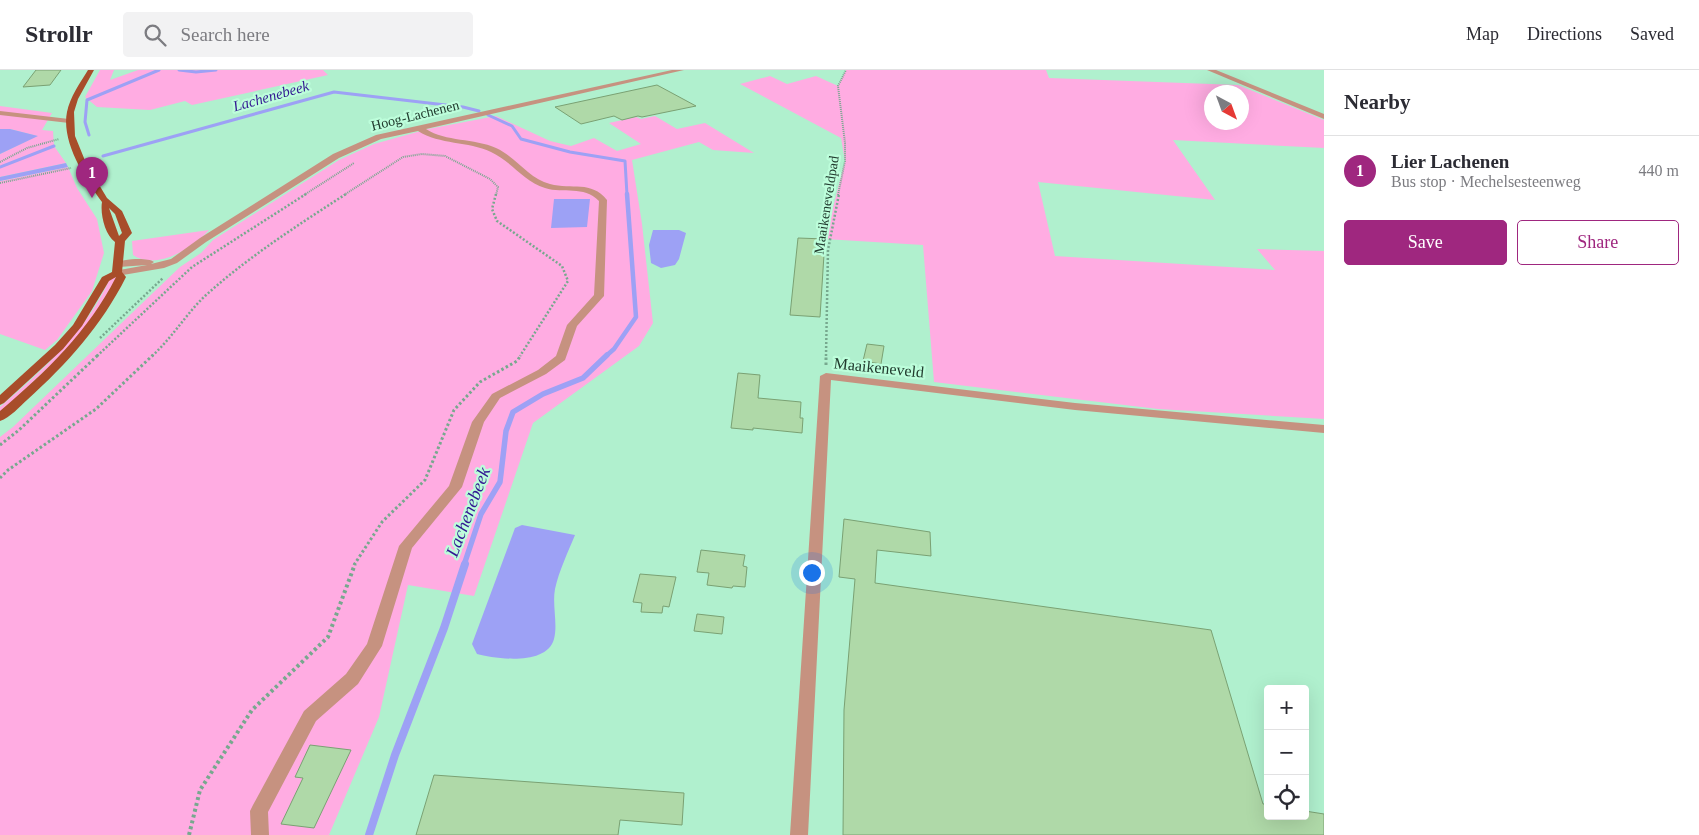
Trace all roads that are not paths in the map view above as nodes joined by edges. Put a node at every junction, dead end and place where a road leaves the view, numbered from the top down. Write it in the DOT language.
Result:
graph roads {
  1 [pos="92,70"];
  2 [pos="681,70"];
  3 [pos="1210,70"];
  4 [pos="0,113"];
  5 [pos="1324,117"];
  6 [pos="69,122"];
  7 [pos="418,127"];
  8 [pos="106,202"];
  9 [pos="120,241"];
  10 [pos="118,269"];
  11 [pos="0,402"];
  12 [pos="0,418"];
  13 [pos="1324,429"];
  14 [pos="260,835"];
  15 [pos="799,835"];
  1 -- 6 [label="main road"];
  2 -- 7 [label="street, Hoog-Lachenen"];
  3 -- 5 [label="street"];
  4 -- 6 [label="street"];
  6 -- 8 [label="main road"];
  7 -- 10 [label="street, Hoog-Lachenen"];
  7 -- 14 [label="street"];
  8 -- 9 [label="main road"];
  8 -- 9 [label="main road"];
  9 -- 10 [label="main road"];
  10 -- 11 [label="main road"];
  10 -- 12 [label="main road"];
  13 -- 15 [label="street, Maaikeneveld"];
}
